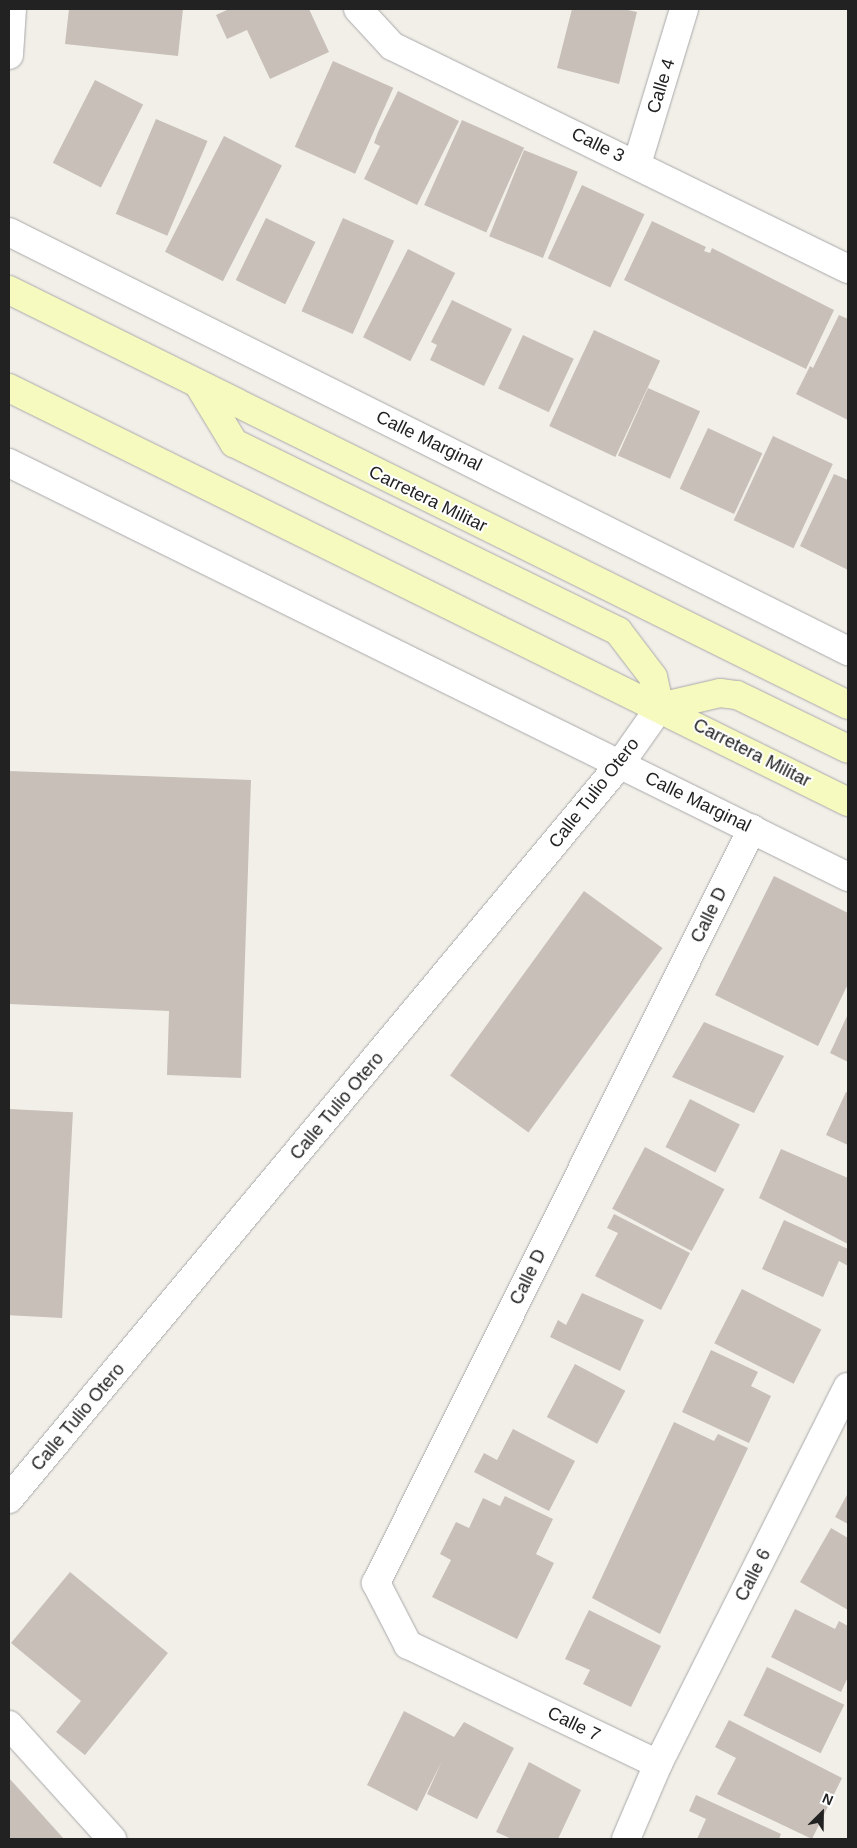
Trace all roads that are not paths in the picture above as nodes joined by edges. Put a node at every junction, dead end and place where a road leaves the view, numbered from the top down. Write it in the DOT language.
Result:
graph roads {
  1 [pos="12,9"];
  2 [pos="358,9"];
  3 [pos="684,9"];
  4 [pos="9,54"];
  5 [pos="637,164"];
  6 [pos="9,232"];
  7 [pos="848,269"];
  8 [pos="9,290"];
  9 [pos="200,387"];
  10 [pos="9,388"];
  11 [pos="9,463"];
  12 [pos="848,651"];
  13 [pos="848,705"];
  14 [pos="660,707"];
  15 [pos="848,749"];
  16 [pos="620,764"];
  17 [pos="848,802"];
  18 [pos="752,828"];
  19 [pos="848,876"];
  20 [pos="848,1387"];
  21 [pos="9,1499"];
  22 [pos="490,1684"];
  23 [pos="9,1725"];
  24 [pos="658,1764"];
  25 [pos="112,1839"];
  26 [pos="626,1839"];
  1 -- 4 [label="street"];
  2 -- 5 [label="street, Calle 3"];
  3 -- 5 [label="street, Calle 4"];
  5 -- 7 [label="street, Calle 3"];
  6 -- 12 [label="street, Calle Marginal"];
  8 -- 9 [label="main road, Carretera Militar"];
  9 -- 13 [label="main road, Carretera Militar"];
  9 -- 14 [label="main road"];
  10 -- 14 [label="main road, Carretera Militar"];
  11 -- 16 [label="street, Calle Marginal"];
  14 -- 15 [label="main road"];
  14 -- 16 [label="street, Calle Tulio Otero"];
  14 -- 17 [label="main road, Carretera Militar"];
  16 -- 18 [label="street, Calle Marginal"];
  16 -- 21 [label="street, Calle Tulio Otero"];
  18 -- 19 [label="street, Calle Marginal"];
  18 -- 22 [label="street, Calle D"];
  20 -- 24 [label="street, Calle 6"];
  22 -- 24 [label="street, Calle 7"];
  23 -- 25 [label="street"];
  24 -- 26 [label="street, Calle 6"];
}
